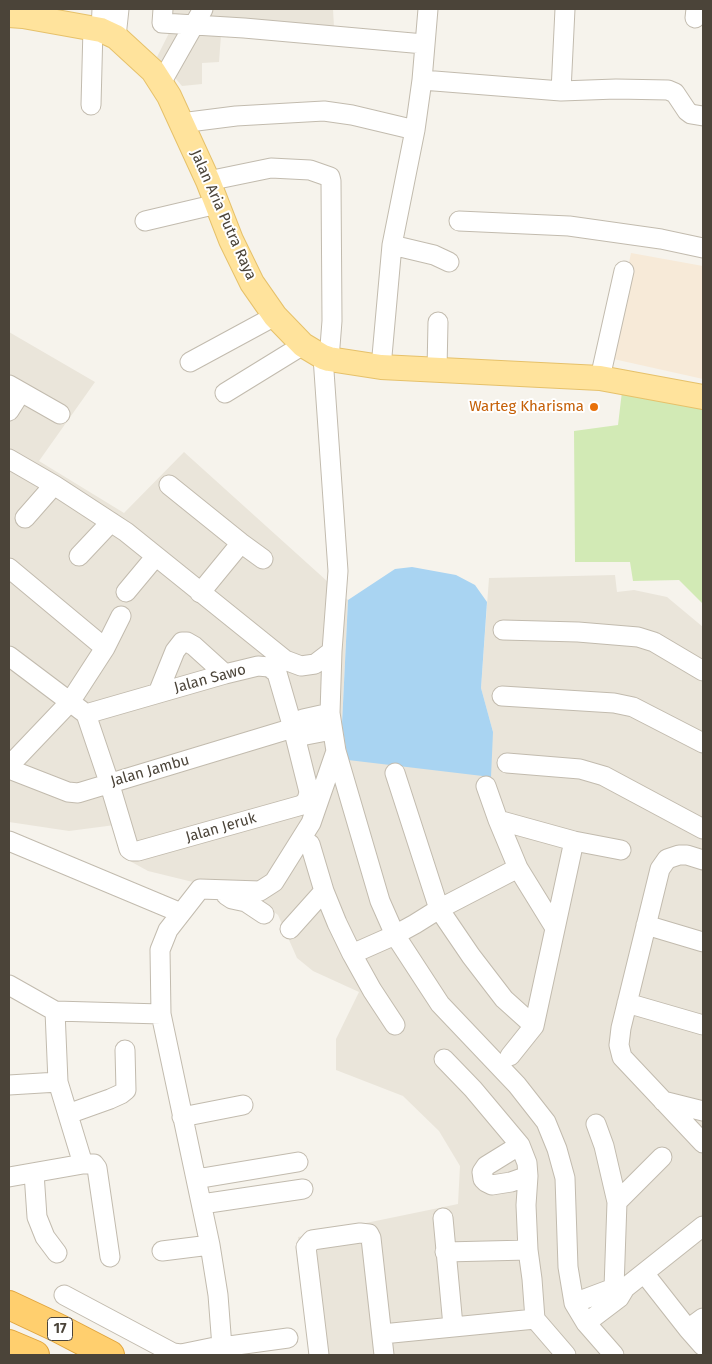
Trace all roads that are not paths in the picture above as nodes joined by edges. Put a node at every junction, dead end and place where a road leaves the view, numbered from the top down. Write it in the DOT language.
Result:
graph roads {
  1 [pos="119,9"];
  2 [pos="163,9"];
  3 [pos="428,9"];
  4 [pos="565,9"];
  5 [pos="9,15"];
  6 [pos="199,17"];
  7 [pos="103,26"];
  8 [pos="424,44"];
  9 [pos="422,80"];
  10 [pos="161,83"];
  11 [pos="560,91"];
  12 [pos="91,105"];
  13 [pos="703,116"];
  14 [pos="181,123"];
  15 [pos="415,130"];
  16 [pos="208,181"];
  17 [pos="217,204"];
  18 [pos="144,221"];
  19 [pos="459,221"];
  20 [pos="392,245"];
  21 [pos="703,248"];
  22 [pos="450,262"];
  23 [pos="624,271"];
  24 [pos="275,316"];
  25 [pos="438,322"];
  26 [pos="318,354"];
  27 [pos="190,362"];
  28 [pos="382,367"];
  29 [pos="437,370"];
  30 [pos="600,378"];
  31 [pos="15,388"];
  32 [pos="225,393"];
  33 [pos="703,397"];
  34 [pos="9,411"];
  35 [pos="60,414"];
  36 [pos="9,459"];
  37 [pos="54,485"];
  38 [pos="169,485"];
  39 [pos="25,518"];
  40 [pos="111,522"];
  41 [pos="241,543"];
  42 [pos="79,556"];
  43 [pos="156,556"];
  44 [pos="263,559"];
  45 [pos="9,568"];
  46 [pos="126,592"];
  47 [pos="200,593"];
  48 [pos="121,616"];
  49 [pos="503,630"];
  50 [pos="104,648"];
  51 [pos="332,651"];
  52 [pos="9,656"];
  53 [pos="703,671"];
  54 [pos="225,674"];
  55 [pos="158,693"];
  56 [pos="502,696"];
  57 [pos="70,702"];
  58 [pos="86,714"];
  59 [pos="331,721"];
  60 [pos="293,728"];
  61 [pos="703,743"];
  62 [pos="16,748"];
  63 [pos="336,751"];
  64 [pos="507,763"];
  65 [pos="9,768"];
  66 [pos="395,773"];
  67 [pos="110,782"];
  68 [pos="486,786"];
  69 [pos="498,820"];
  70 [pos="703,829"];
  71 [pos="9,841"];
  72 [pos="574,841"];
  73 [pos="310,844"];
  74 [pos="621,850"];
  75 [pos="703,860"];
  76 [pos="518,868"];
  77 [pos="222,890"];
  78 [pos="324,890"];
  79 [pos="439,909"];
  80 [pos="181,913"];
  81 [pos="264,914"];
  82 [pos="646,925"];
  83 [pos="555,928"];
  84 [pos="290,929"];
  85 [pos="395,935"];
  86 [pos="703,942"];
  87 [pos="352,954"];
  88 [pos="9,985"];
  89 [pos="627,1003"];
  90 [pos="55,1011"];
  91 [pos="161,1014"];
  92 [pos="395,1025"];
  93 [pos="534,1026"];
  94 [pos="703,1026"];
  95 [pos="125,1050"];
  96 [pos="510,1056"];
  97 [pos="444,1058"];
  98 [pos="58,1082"];
  99 [pos="9,1086"];
  100 [pos="662,1100"];
  101 [pos="244,1105"];
  102 [pos="703,1113"];
  103 [pos="68,1114"];
  104 [pos="182,1117"];
  105 [pos="596,1124"];
  106 [pos="699,1138"];
  107 [pos="520,1145"];
  108 [pos="662,1156"];
  109 [pos="540,1160"];
  110 [pos="298,1162"];
  111 [pos="83,1164"];
  112 [pos="34,1173"];
  113 [pos="9,1176"];
  114 [pos="196,1178"];
  115 [pos="303,1189"];
  116 [pos="617,1202"];
  117 [pos="202,1204"];
  118 [pos="443,1218"];
  119 [pos="703,1226"];
  120 [pos="210,1245"];
  121 [pos="528,1250"];
  122 [pos="162,1251"];
  123 [pos="57,1252"];
  124 [pos="445,1252"];
  125 [pos="110,1257"];
  126 [pos="644,1273"];
  127 [pos="619,1291"];
  128 [pos="64,1295"];
  129 [pos="574,1304"];
  130 [pos="9,1305"];
  131 [pos="703,1318"];
  132 [pos="535,1319"];
  133 [pos="586,1323"];
  134 [pos="453,1326"];
  135 [pos="688,1330"];
  136 [pos="382,1334"];
  137 [pos="288,1338"];
  138 [pos="9,1344"];
  139 [pos="703,1346"];
  140 [pos="222,1347"];
  141 [pos="562,1354"];
  142 [pos="35,1355"];
  143 [pos="110,1355"];
  144 [pos="319,1355"];
  145 [pos="384,1355"];
  146 [pos="614,1355"];
  1 -- 7 [label="street"];
  2 -- 6 [label="street"];
  3 -- 8 [label="street"];
  4 -- 11 [label="street"];
  5 -- 7 [label="main road"];
  6 -- 8 [label="street"];
  6 -- 10 [label="street"];
  7 -- 10 [label="main road, Jalan Aria Putra Raya"];
  7 -- 12 [label="street"];
  8 -- 9 [label="street"];
  9 -- 11 [label="street"];
  9 -- 15 [label="street"];
  10 -- 14 [label="main road, Jalan Aria Putra Raya"];
  11 -- 13 [label="street"];
  14 -- 15 [label="street"];
  14 -- 16 [label="main road, Jalan Aria Putra Raya"];
  15 -- 20 [label="street"];
  16 -- 17 [label="main road, Jalan Aria Putra Raya"];
  16 -- 26 [label="street"];
  17 -- 18 [label="street"];
  17 -- 24 [label="main road, Jalan Aria Putra Raya"];
  19 -- 21 [label="street"];
  20 -- 22 [label="street"];
  20 -- 28 [label="street"];
  23 -- 30 [label="street"];
  24 -- 26 [label="main road, Jalan Aria Putra Raya"];
  24 -- 27 [label="street"];
  25 -- 29 [label="street"];
  26 -- 28 [label="main road"];
  26 -- 32 [label="street"];
  26 -- 51 [label="street"];
  28 -- 29 [label="main road"];
  29 -- 30 [label="main road"];
  30 -- 33 [label="main road"];
  31 -- 34 [label="street"];
  31 -- 35 [label="street"];
  36 -- 37 [label="street"];
  37 -- 39 [label="street"];
  37 -- 40 [label="street"];
  38 -- 41 [label="street"];
  40 -- 42 [label="street"];
  40 -- 43 [label="street"];
  41 -- 44 [label="street"];
  41 -- 47 [label="street"];
  43 -- 46 [label="street"];
  43 -- 47 [label="street"];
  45 -- 50 [label="street"];
  47 -- 51 [label="street"];
  48 -- 50 [label="street"];
  49 -- 53 [label="street"];
  50 -- 57 [label="street"];
  51 -- 59 [label="street"];
  52 -- 57 [label="street"];
  54 -- 55 [label="street, Jalan Sawo"];
  54 -- 55 [label="street"];
  54 -- 60 [label="street, Jalan Sawo"];
  55 -- 58 [label="street, Jalan Sawo"];
  56 -- 61 [label="street"];
  57 -- 58 [label="street"];
  57 -- 62 [label="street"];
  58 -- 67 [label="street"];
  59 -- 60 [label="street, Jalan Jambu"];
  59 -- 63 [label="street"];
  60 -- 67 [label="street, Jalan Jambu"];
  60 -- 67 [label="street, Jalan Jeruk"];
  62 -- 65 [label="street"];
  63 -- 77 [label="street"];
  63 -- 85 [label="street"];
  64 -- 70 [label="street"];
  65 -- 67 [label="street, Jalan Jambu"];
  66 -- 79 [label="street"];
  68 -- 69 [label="street"];
  69 -- 72 [label="street"];
  69 -- 76 [label="street"];
  71 -- 80 [label="street"];
  72 -- 74 [label="street"];
  72 -- 83 [label="street"];
  73 -- 78 [label="street"];
  75 -- 82 [label="street"];
  76 -- 79 [label="street"];
  76 -- 83 [label="street"];
  77 -- 80 [label="street"];
  77 -- 81 [label="street"];
  78 -- 84 [label="street"];
  78 -- 87 [label="street"];
  79 -- 85 [label="street"];
  79 -- 93 [label="street"];
  80 -- 91 [label="street"];
  82 -- 86 [label="street"];
  82 -- 89 [label="street"];
  83 -- 93 [label="street"];
  85 -- 87 [label="street"];
  85 -- 109 [label="street"];
  87 -- 92 [label="street"];
  88 -- 90 [label="street"];
  89 -- 94 [label="street"];
  89 -- 100 [label="street"];
  90 -- 91 [label="street"];
  90 -- 98 [label="street"];
  91 -- 104 [label="street"];
  93 -- 96 [label="street"];
  95 -- 103 [label="street"];
  97 -- 107 [label="street"];
  98 -- 99 [label="street"];
  98 -- 103 [label="street"];
  100 -- 102 [label="street"];
  100 -- 106 [label="street"];
  101 -- 104 [label="street"];
  102 -- 106 [label="street"];
  103 -- 111 [label="street"];
  104 -- 114 [label="street"];
  105 -- 116 [label="street"];
  107 -- 109 [label="street"];
  107 -- 109 [label="street"];
  108 -- 116 [label="street"];
  109 -- 121 [label="street"];
  109 -- 129 [label="street"];
  110 -- 114 [label="street"];
  111 -- 112 [label="street"];
  111 -- 125 [label="street"];
  112 -- 113 [label="street"];
  112 -- 123 [label="street"];
  114 -- 117 [label="street"];
  115 -- 117 [label="street"];
  116 -- 127 [label="street"];
  117 -- 120 [label="street"];
  118 -- 124 [label="street"];
  119 -- 126 [label="street"];
  120 -- 122 [label="street"];
  120 -- 140 [label="street"];
  121 -- 124 [label="street"];
  121 -- 132 [label="street"];
  124 -- 134 [label="street"];
  126 -- 127 [label="street"];
  126 -- 135 [label="street"];
  127 -- 129 [label="street"];
  127 -- 133 [label="street"];
  128 -- 140 [label="street"];
  129 -- 133 [label="street"];
  130 -- 143 [label="highway, 17"];
  131 -- 135 [label="street"];
  132 -- 134 [label="street"];
  132 -- 141 [label="street"];
  133 -- 146 [label="street"];
  134 -- 136 [label="street"];
  135 -- 139 [label="street"];
  136 -- 144 [label="street"];
  136 -- 145 [label="street"];
  137 -- 140 [label="street"];
  138 -- 142 [label="highway, 17"];
}
